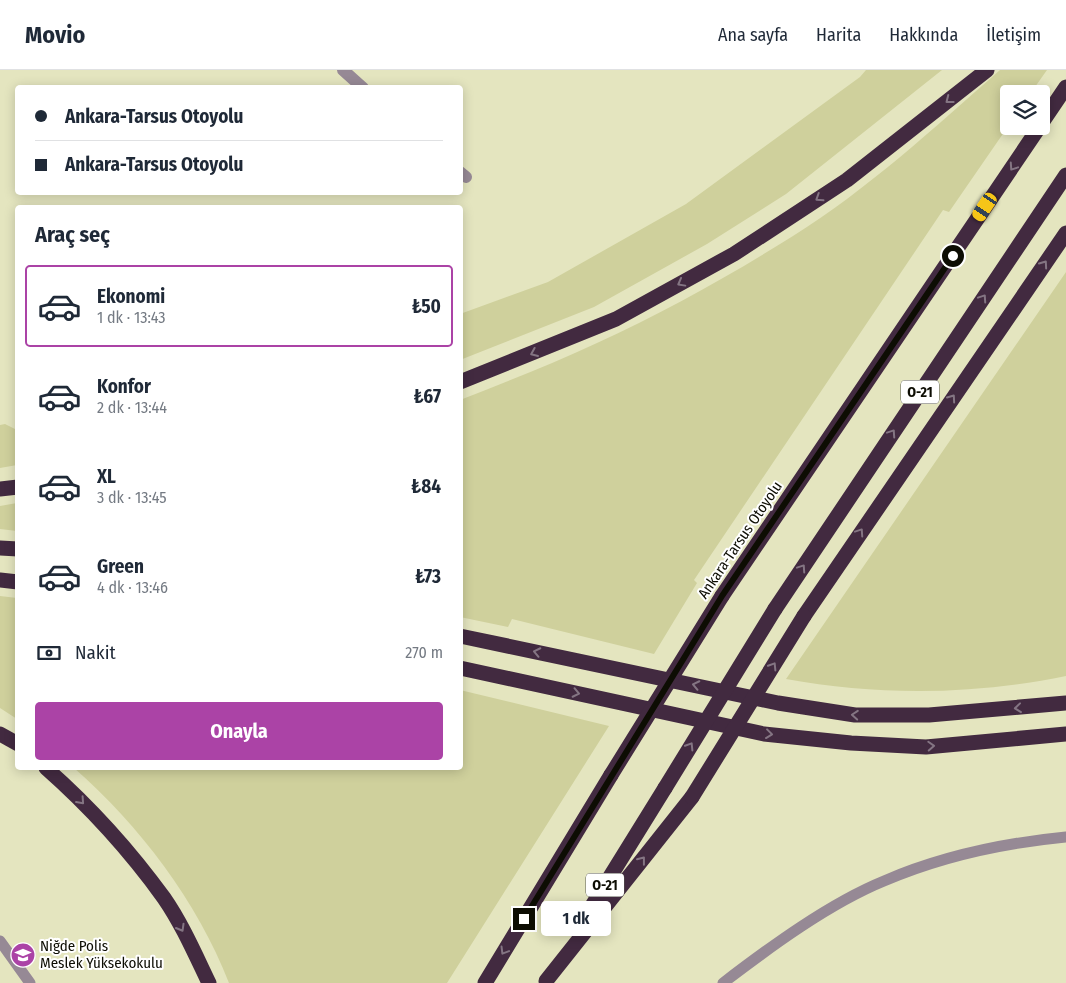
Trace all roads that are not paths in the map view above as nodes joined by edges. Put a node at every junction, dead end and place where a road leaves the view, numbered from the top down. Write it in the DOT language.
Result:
graph roads {
  1 [pos="343,70"];
  2 [pos="987,70"];
  3 [pos="360,85"];
  4 [pos="1066,87"];
  5 [pos="1050,110"];
  6 [pos="1033,135"];
  7 [pos="1066,175"];
  8 [pos="1066,233"];
  9 [pos="463,381"];
  10 [pos="15,487"];
  11 [pos="0,489"];
  12 [pos="0,548"];
  13 [pos="15,549"];
  14 [pos="0,580"];
  15 [pos="15,582"];
  16 [pos="463,637"];
  17 [pos="463,669"];
  18 [pos="1066,703"];
  19 [pos="0,734"];
  20 [pos="1066,734"];
  21 [pos="15,742"];
  22 [pos="48,770"];
  23 [pos="1066,838"];
  24 [pos="0,942"];
  25 [pos="546,982"];
  26 [pos="30,983"];
  27 [pos="209,983"];
  28 [pos="485,983"];
  29 [pos="723,983"];
  1 -- 3 [label="street"];
  2 -- 9 [label="highway, one-way"];
  4 -- 5 [label="highway, Ankara-Tarsus Otoyolu"];
  6 -- 28 [label="highway, Ankara-Tarsus Otoyolu, one-way, bridge"];
  25 -- 7 [label="highway, O-21, one-way, bridge"];
  25 -- 8 [label="highway, one-way, bridge"];
  10 -- 11 [label="highway"];
  12 -- 13 [label="highway"];
  14 -- 15 [label="highway"];
  18 -- 16 [label="highway, one-way"];
  17 -- 20 [label="highway, one-way"];
  19 -- 21 [label="highway"];
  22 -- 27 [label="highway, one-way"];
  23 -- 29 [label="lane"];
  24 -- 26 [label="lane"];
}
